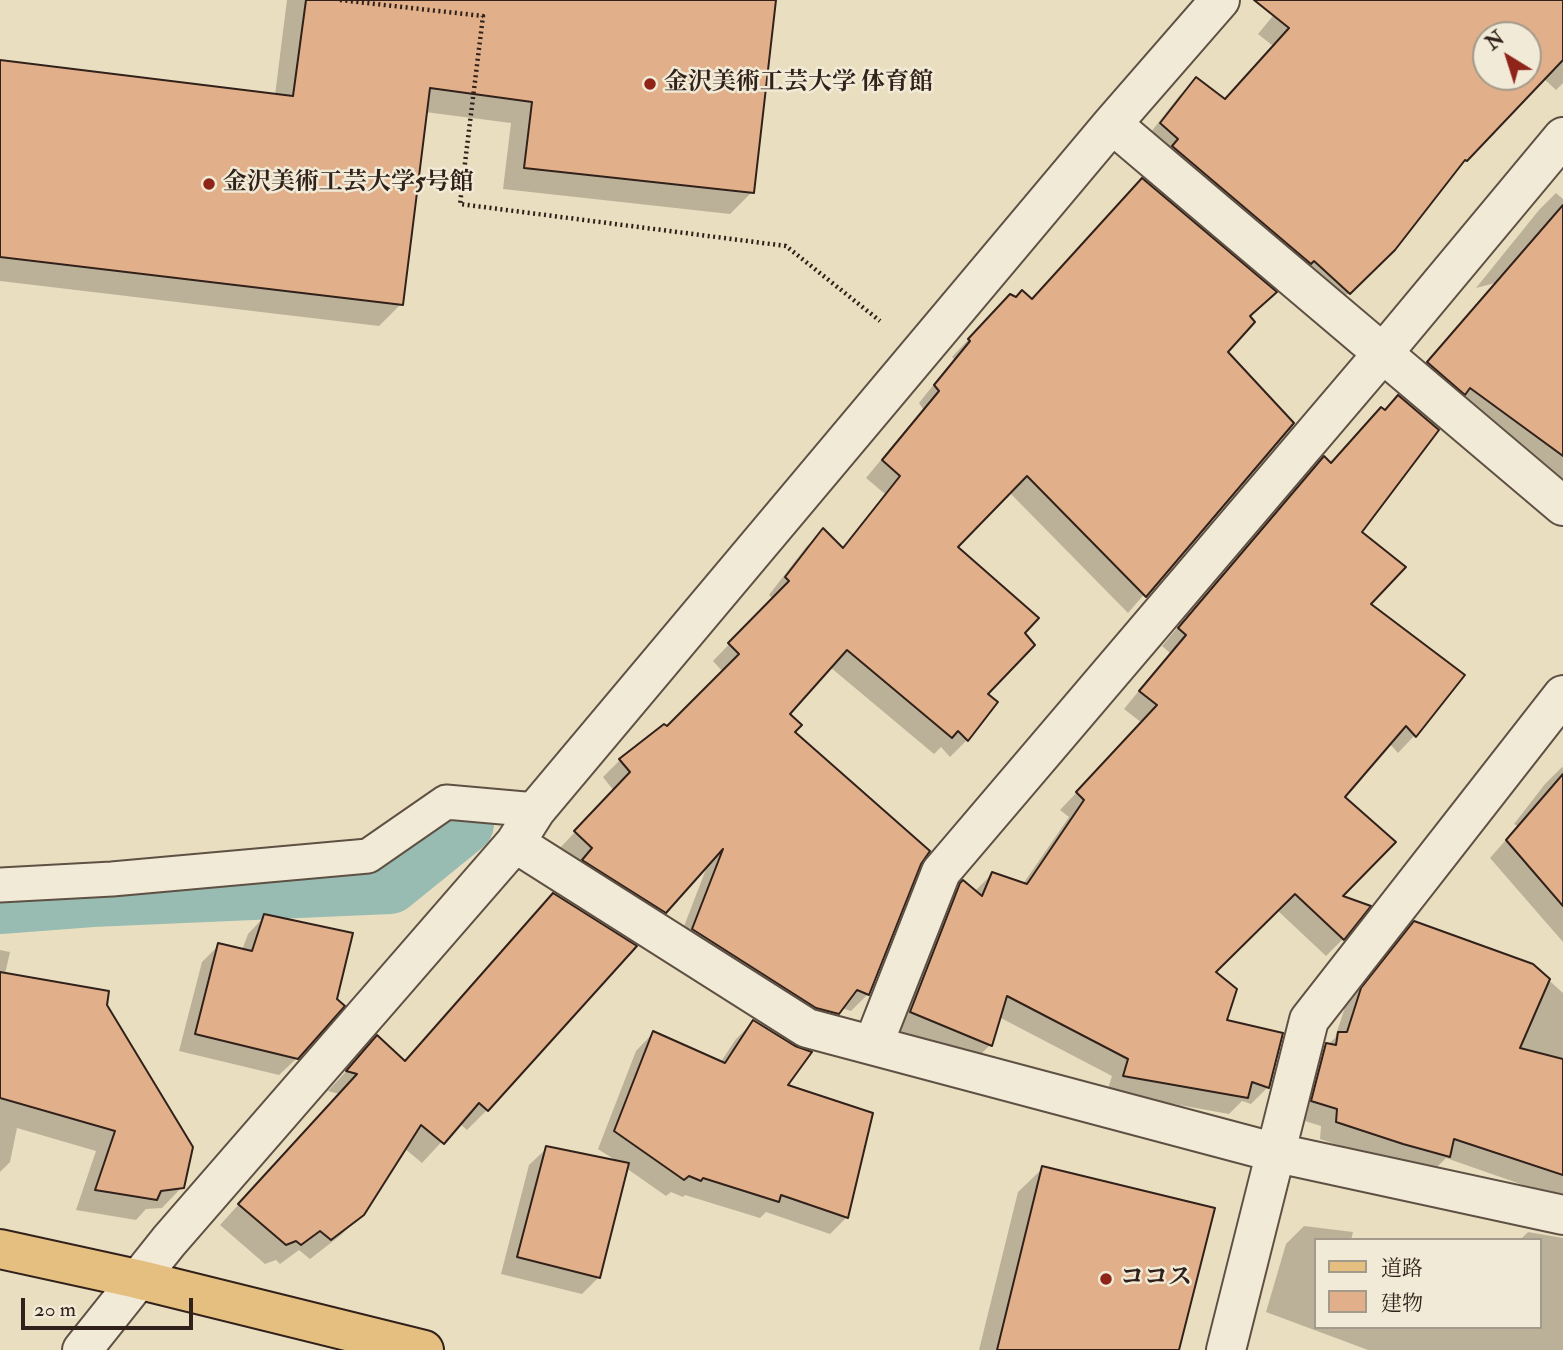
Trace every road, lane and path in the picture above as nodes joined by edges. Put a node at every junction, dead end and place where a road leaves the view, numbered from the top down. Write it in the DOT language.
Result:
graph roads {
  1 [pos="340,0"];
  2 [pos="1220,0"];
  3 [pos="1112,124"];
  4 [pos="1563,137"];
  5 [pos="882,323"];
  6 [pos="1383,353"];
  7 [pos="1563,506"];
  8 [pos="1563,695"];
  9 [pos="536,810"];
  10 [pos="516,843"];
  11 [pos="0,885"];
  12 [pos="873,1045"];
  13 [pos="1277,1153"];
  14 [pos="1563,1215"];
  15 [pos="0,1249"];
  16 [pos="137,1279"];
  17 [pos="82,1350"];
  18 [pos="424,1350"];
  19 [pos="1226,1350"];
  1 -- 5 [label="path"];
  2 -- 3 [label="street"];
  3 -- 6 [label="street"];
  3 -- 9 [label="street"];
  4 -- 6 [label="street"];
  6 -- 7 [label="street"];
  6 -- 12 [label="street"];
  8 -- 13 [label="street"];
  9 -- 10 [label="street"];
  9 -- 11 [label="lane"];
  10 -- 12 [label="street"];
  10 -- 16 [label="street"];
  12 -- 13 [label="street"];
  13 -- 14 [label="street"];
  13 -- 19 [label="street"];
  15 -- 16 [label="main road"];
  16 -- 17 [label="street"];
  16 -- 18 [label="main road"];
}
